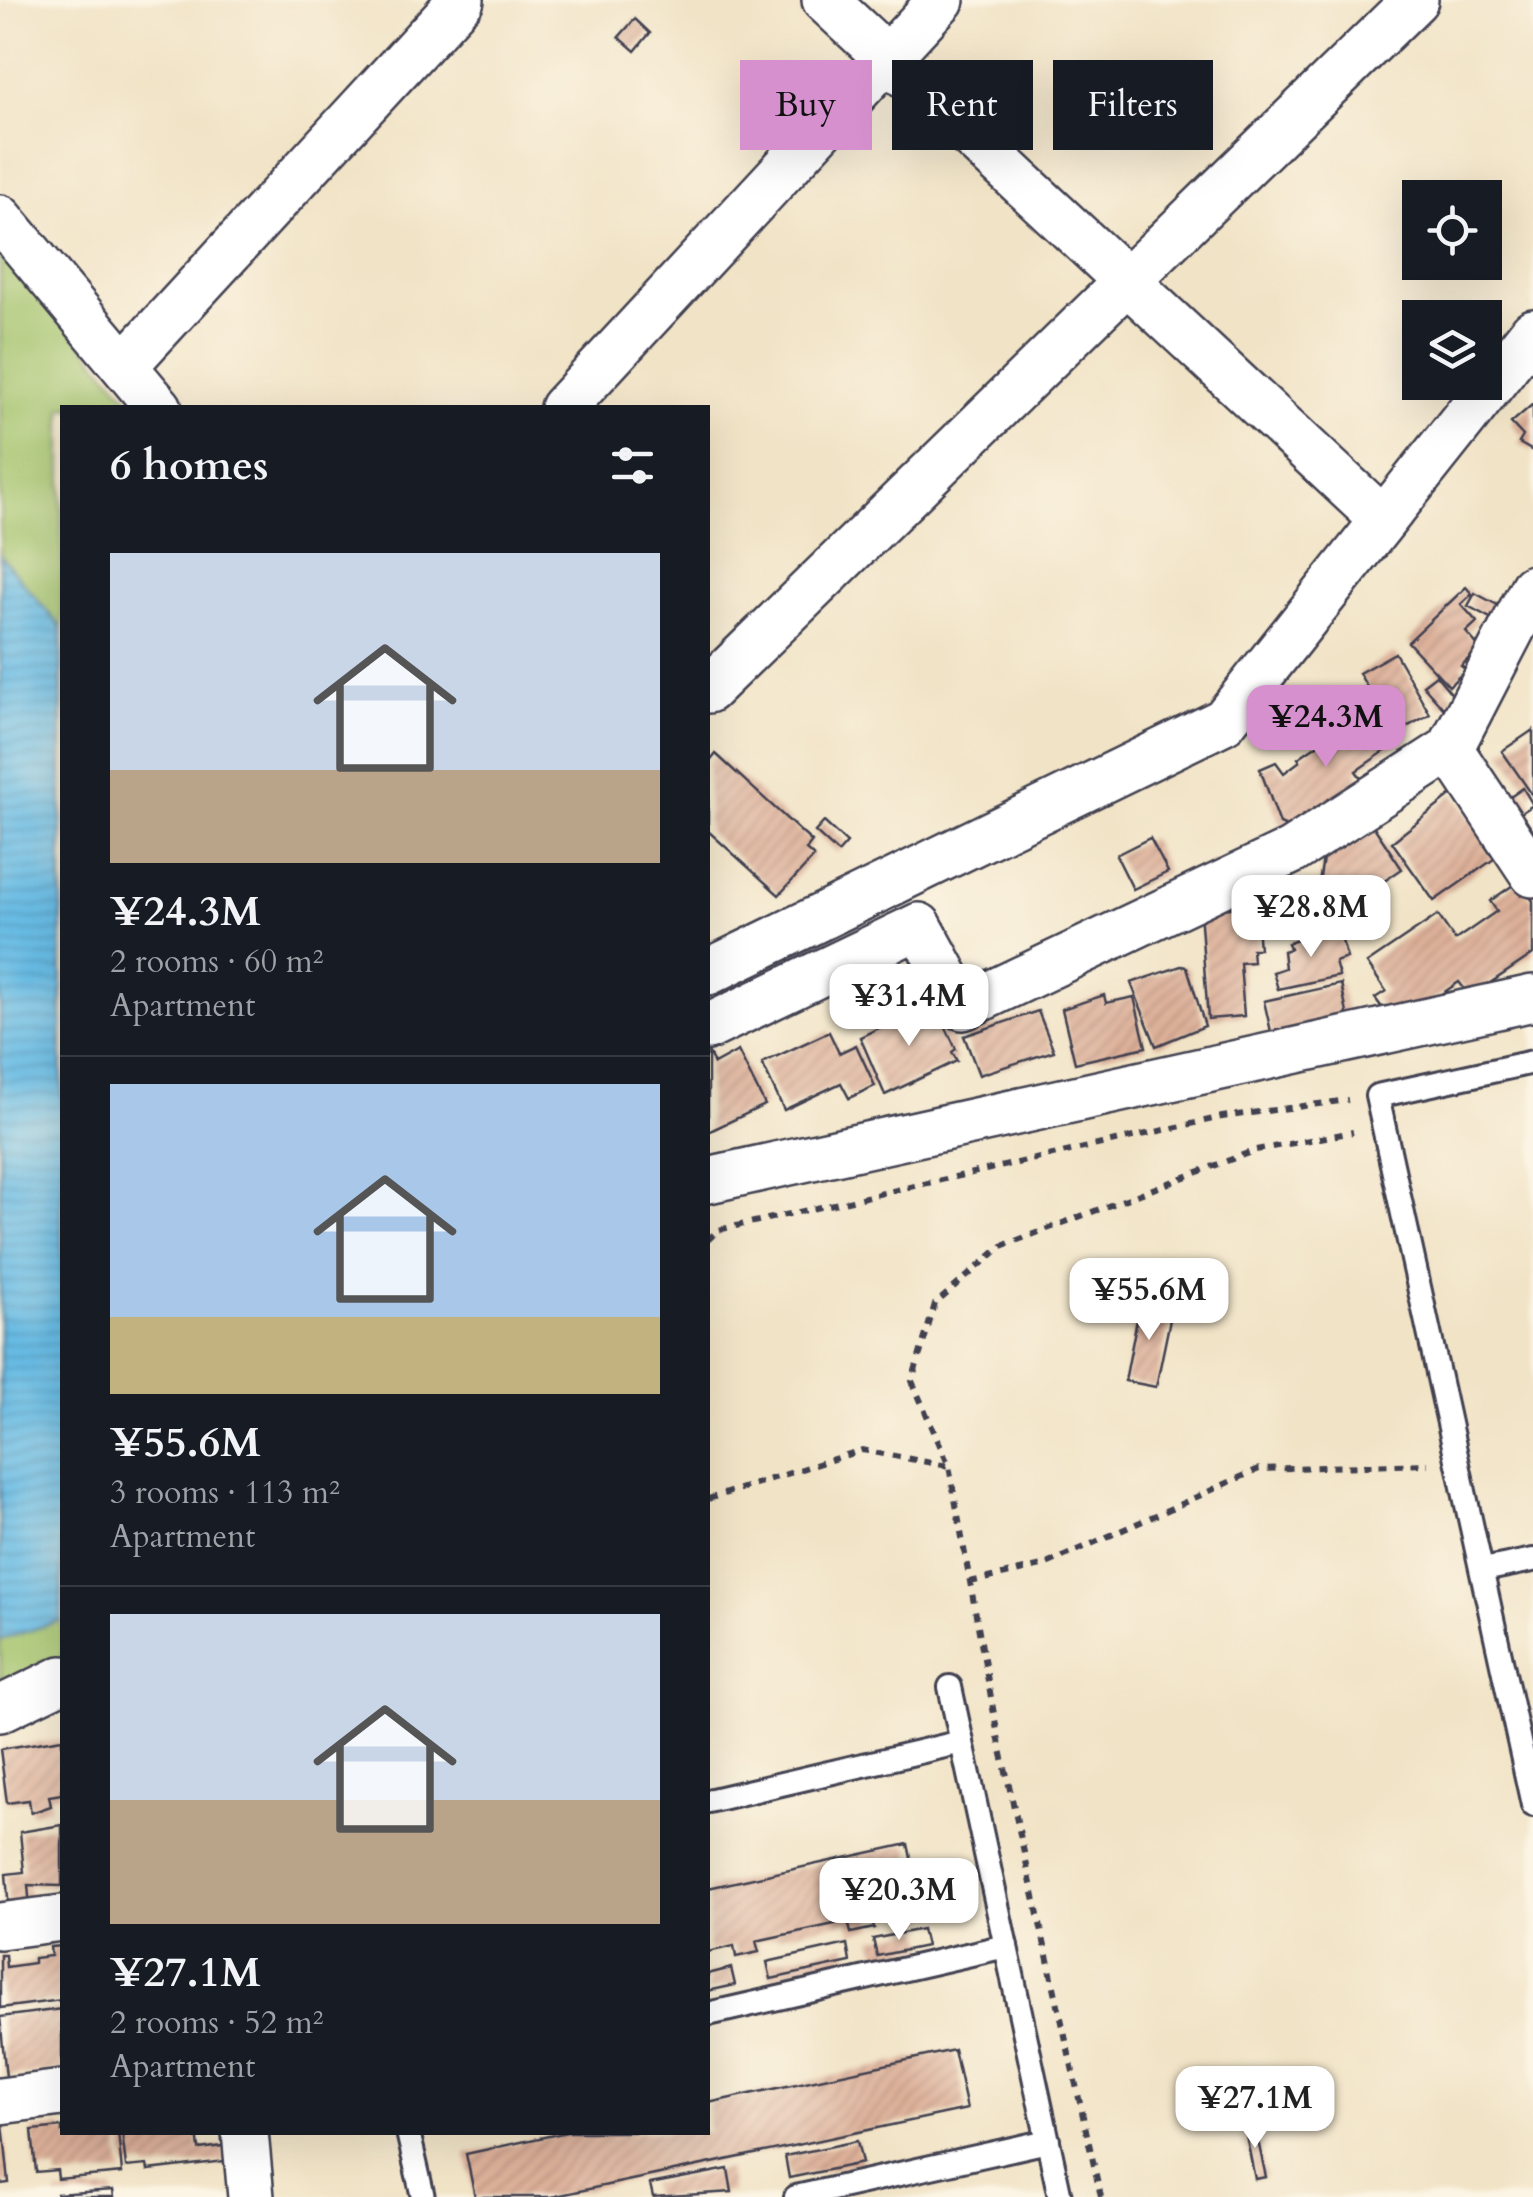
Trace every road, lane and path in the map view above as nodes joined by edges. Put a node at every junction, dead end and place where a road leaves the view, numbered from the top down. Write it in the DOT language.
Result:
graph roads {
  1 [pos="461,0"];
  2 [pos="825,0"];
  3 [pos="941,0"];
  4 [pos="1415,0"];
  5 [pos="887,58"];
  6 [pos="0,218"];
  7 [pos="1129,281"];
  8 [pos="1533,332"];
  9 [pos="124,365"];
  10 [pos="157,405"];
  11 [pos="567,405"];
  12 [pos="1381,518"];
  13 [pos="1533,588"];
  14 [pos="710,688"];
  15 [pos="1450,749"];
  16 [pos="1533,874"];
  17 [pos="710,971"];
  18 [pos="1533,998"];
  19 [pos="710,1026"];
  20 [pos="1533,1062"];
  21 [pos="1377,1096"];
  22 [pos="1384,1126"];
  23 [pos="710,1180"];
  24 [pos="710,1238"];
  25 [pos="1460,1463"];
  26 [pos="950,1466"];
  27 [pos="710,1498"];
  28 [pos="1533,1560"];
  29 [pos="1484,1570"];
  30 [pos="970,1582"];
  31 [pos="60,1680"];
  32 [pos="950,1688"];
  33 [pos="0,1709"];
  34 [pos="962,1742"];
  35 [pos="710,1801"];
  36 [pos="1533,1805"];
  37 [pos="60,1918"];
  38 [pos="0,1926"];
  39 [pos="1006,1946"];
  40 [pos="710,2014"];
  41 [pos="60,2094"];
  42 [pos="0,2101"];
  43 [pos="245,2135"];
  44 [pos="409,2135"];
  45 [pos="1048,2141"];
  46 [pos="251,2197"];
  47 [pos="422,2197"];
  48 [pos="796,2197"];
  49 [pos="1060,2197"];
  50 [pos="1100,2197"];
  1 -- 9 [label="street"];
  2 -- 5 [label="street"];
  3 -- 5 [label="street"];
  4 -- 7 [label="street"];
  5 -- 7 [label="street"];
  5 -- 11 [label="street"];
  6 -- 9 [label="street"];
  7 -- 12 [label="street"];
  7 -- 14 [label="street"];
  8 -- 12 [label="street"];
  9 -- 10 [label="street"];
  12 -- 17 [label="street"];
  13 -- 15 [label="street"];
  15 -- 16 [label="street"];
  15 -- 19 [label="street"];
  18 -- 23 [label="street"];
  20 -- 21 [label="lane"];
  21 -- 22 [label="lane"];
  21 -- 24 [label="path"];
  22 -- 25 [label="lane"];
  22 -- 26 [label="path"];
  25 -- 29 [label="lane"];
  25 -- 30 [label="path"];
  26 -- 27 [label="path"];
  26 -- 30 [label="path"];
  28 -- 29 [label="lane"];
  29 -- 36 [label="lane"];
  30 -- 50 [label="path"];
  31 -- 33 [label="street"];
  32 -- 34 [label="lane"];
  34 -- 35 [label="lane"];
  34 -- 39 [label="lane"];
  37 -- 38 [label="street"];
  39 -- 40 [label="lane"];
  39 -- 45 [label="lane"];
  41 -- 42 [label="street"];
  43 -- 46 [label="street"];
  44 -- 47 [label="lane"];
  45 -- 48 [label="lane"];
  45 -- 49 [label="lane"];
}
